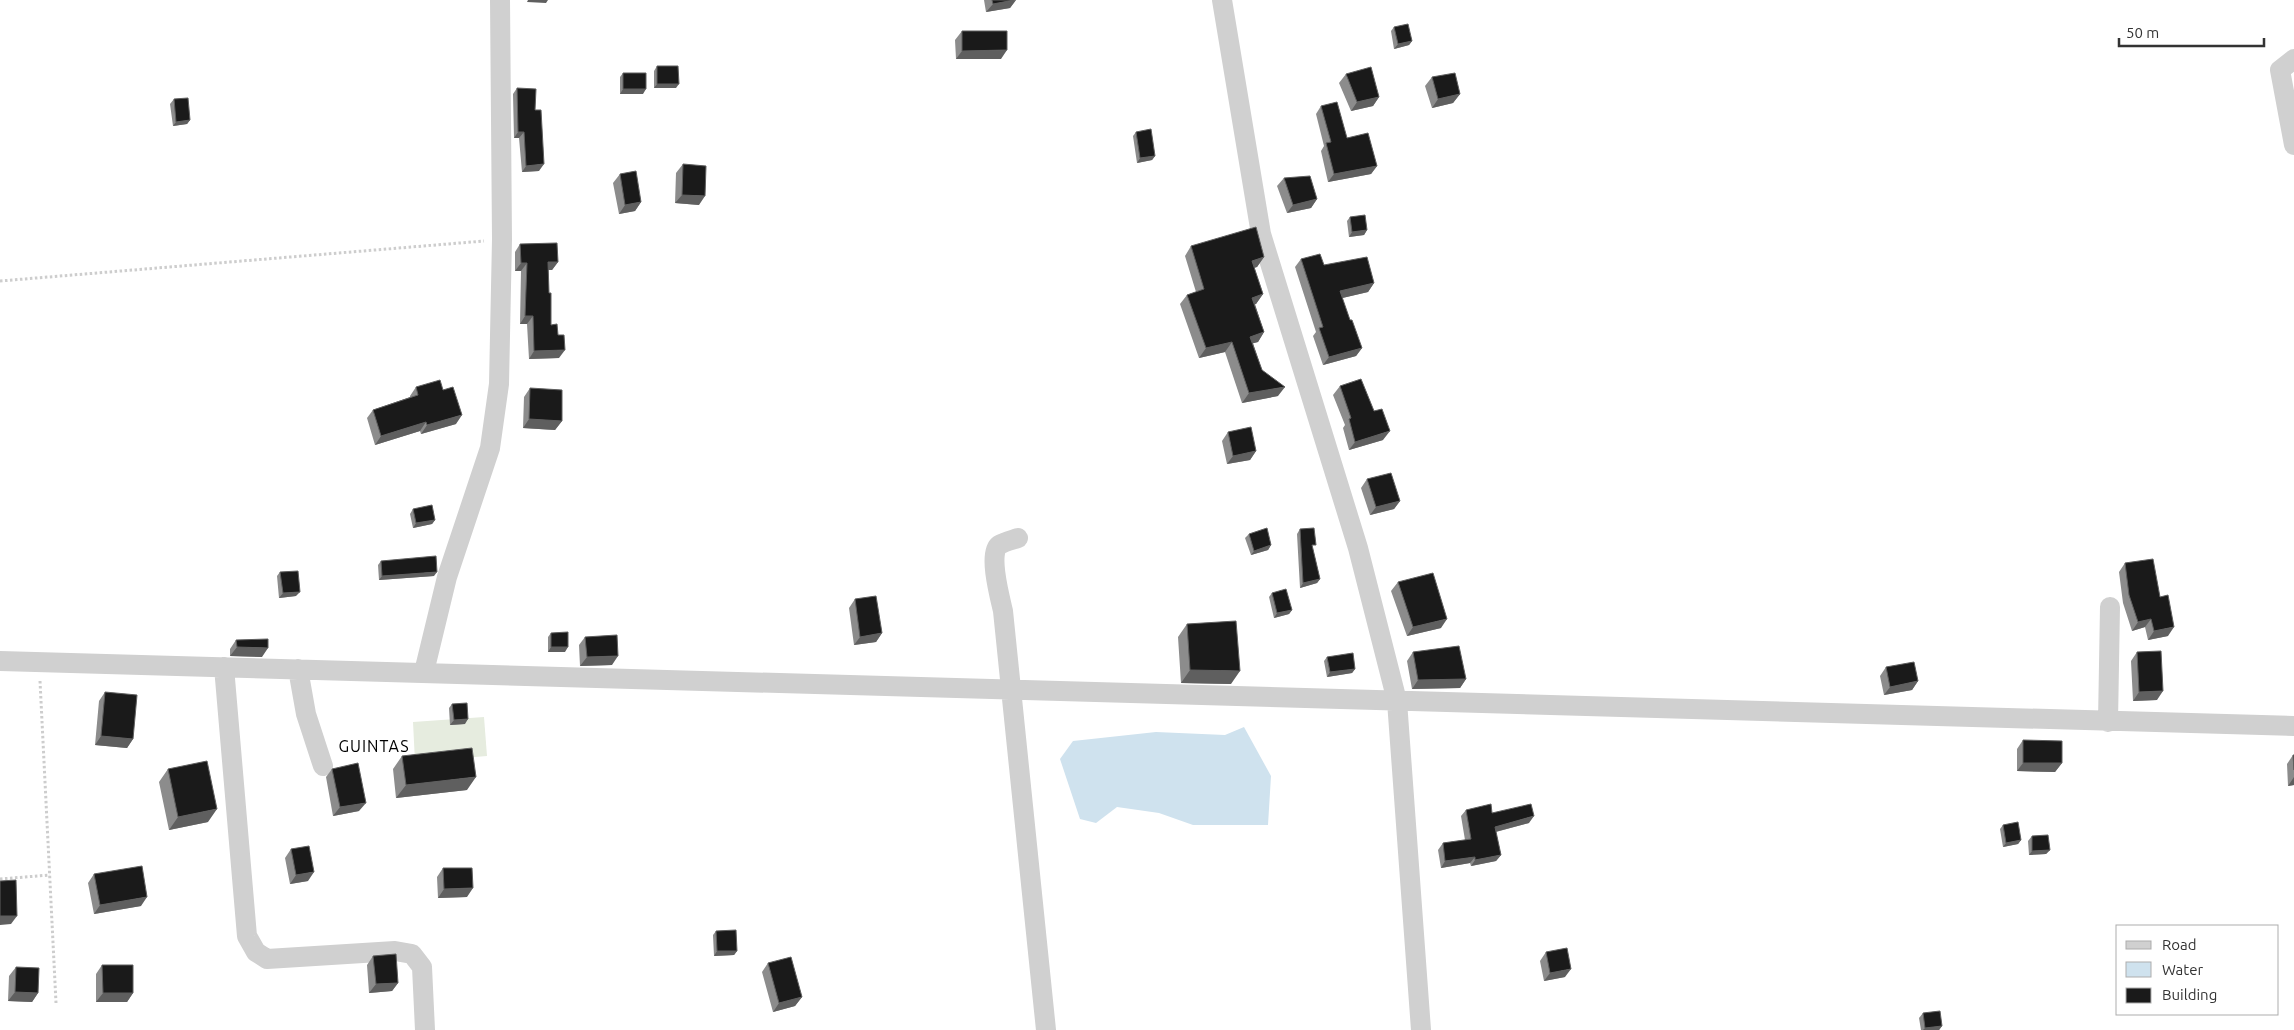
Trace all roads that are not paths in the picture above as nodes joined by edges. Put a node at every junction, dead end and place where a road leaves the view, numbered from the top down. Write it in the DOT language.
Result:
graph roads {
  1 [pos="500,0"];
  2 [pos="1222,0"];
  3 [pos="2294,59"];
  4 [pos="2294,145"];
  5 [pos="1018,538"];
  6 [pos="2110,607"];
  7 [pos="0,662"];
  8 [pos="224,667"];
  9 [pos="298,669"];
  10 [pos="424,672"];
  11 [pos="1010,689"];
  12 [pos="1397,701"];
  13 [pos="2108,722"];
  14 [pos="2294,726"];
  15 [pos="323,766"];
  16 [pos="426,1030"];
  17 [pos="1046,1030"];
  18 [pos="1421,1030"];
  1 -- 10 [label="street"];
  2 -- 12 [label="street"];
  3 -- 4 [label="street"];
  5 -- 11 [label="street"];
  6 -- 13 [label="street"];
  7 -- 8 [label="street"];
  8 -- 9 [label="street"];
  8 -- 16 [label="street"];
  9 -- 10 [label="street"];
  9 -- 15 [label="street"];
  10 -- 11 [label="street"];
  11 -- 12 [label="street"];
  11 -- 17 [label="street"];
  12 -- 13 [label="street"];
  12 -- 18 [label="street"];
  13 -- 14 [label="street"];
}
